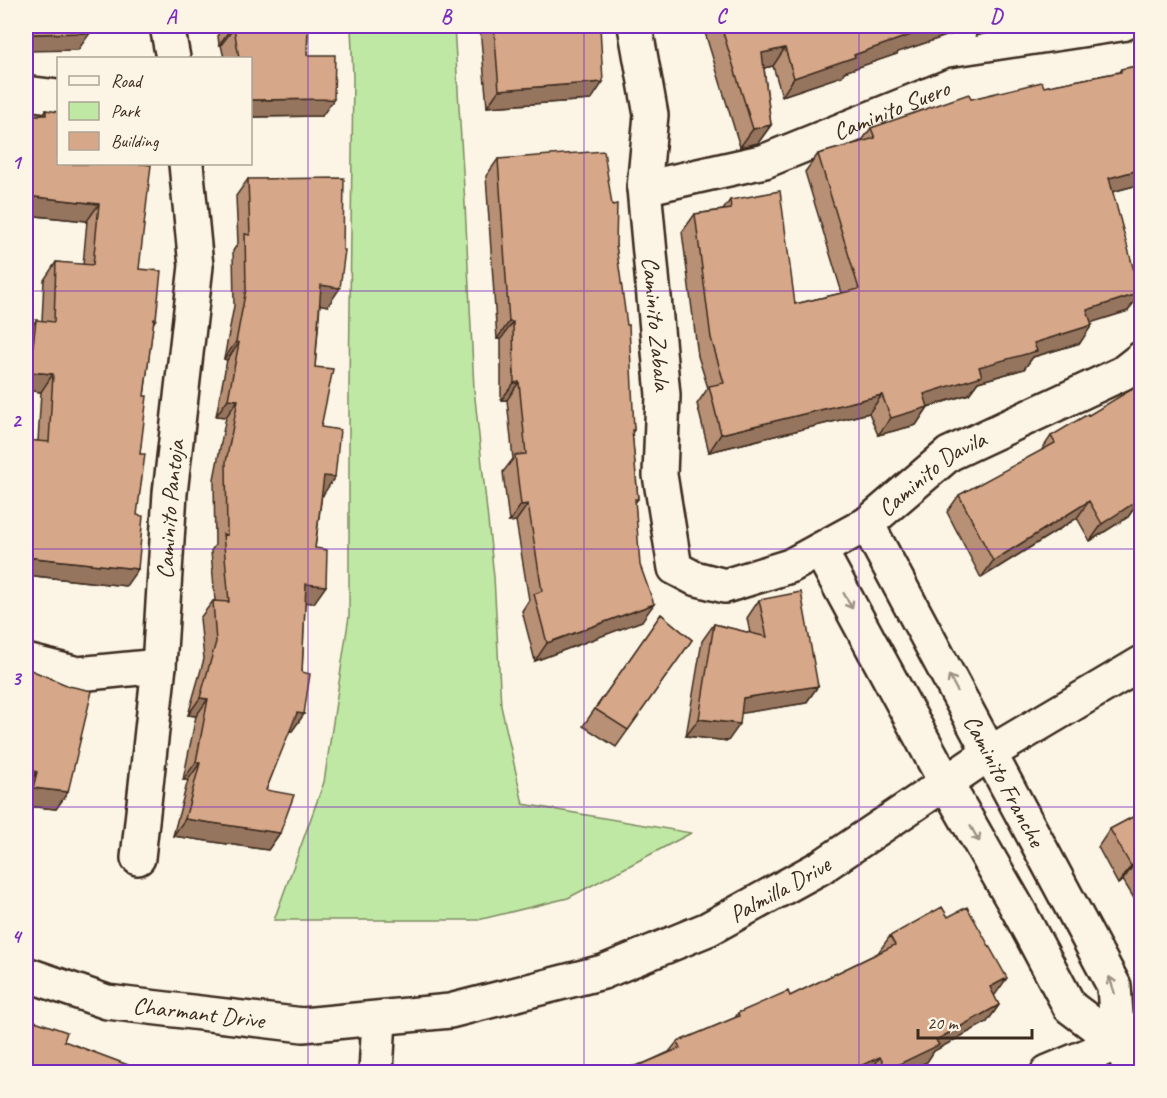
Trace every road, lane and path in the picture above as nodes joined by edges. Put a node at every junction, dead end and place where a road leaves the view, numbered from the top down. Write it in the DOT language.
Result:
graph roads {
  1 [pos="167,26"];
  2 [pos="634,26"];
  3 [pos="1142,54"];
  4 [pos="173,57"];
  5 [pos="26,93"];
  6 [pos="57,97"];
  7 [pos="186,165"];
  8 [pos="644,188"];
  9 [pos="1142,358"];
  10 [pos="867,524"];
  11 [pos="820,550"];
  12 [pos="725,586"];
  13 [pos="26,661"];
  14 [pos="1142,663"];
  15 [pos="159,666"];
  16 [pos="990,753"];
  17 [pos="946,783"];
  18 [pos="138,858"];
  19 [pos="26,974"];
  20 [pos="379,1019"];
  21 [pos="1130,1035"];
  22 [pos="376,1072"];
  23 [pos="1048,1072"];
  24 [pos="1134,1072"];
  1 -- 4 [label="street"];
  2 -- 8 [label="street, Caminito Zabala"];
  3 -- 8 [label="street, Caminito Suero"];
  5 -- 6 [label="street"];
  7 -- 15 [label="street, Caminito Pantoja"];
  8 -- 12 [label="street, Caminito Zabala"];
  9 -- 10 [label="street, Caminito Davila"];
  10 -- 11 [label="street, Caminito Davila"];
  16 -- 10 [label="street, Caminito Franche, one-way"];
  11 -- 12 [label="street, Caminito Davila"];
  11 -- 17 [label="street, Caminito Franche, one-way"];
  13 -- 15 [label="street"];
  14 -- 16 [label="street, Palmilla Drive"];
  15 -- 18 [label="street, Caminito Pantoja"];
  16 -- 17 [label="street, Palmilla Drive"];
  21 -- 16 [label="street, Caminito Franche, one-way"];
  17 -- 20 [label="street, Palmilla Drive"];
  17 -- 21 [label="street, Caminito Franche, one-way"];
  19 -- 20 [label="street, Charmant Drive"];
  20 -- 22 [label="street"];
  21 -- 23 [label="street"];
  21 -- 24 [label="street, Caminito Franche"];
}
